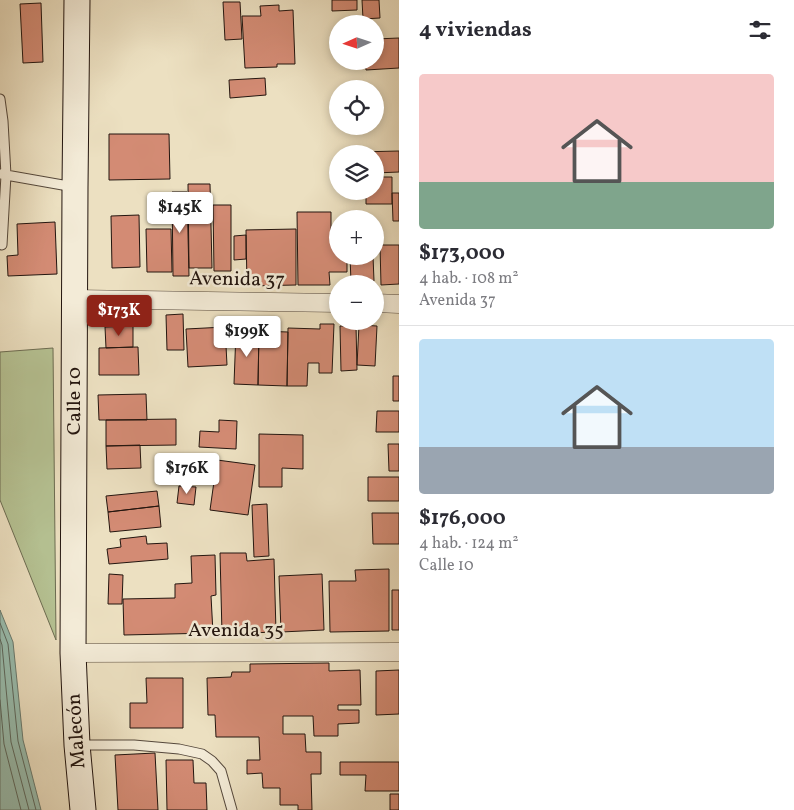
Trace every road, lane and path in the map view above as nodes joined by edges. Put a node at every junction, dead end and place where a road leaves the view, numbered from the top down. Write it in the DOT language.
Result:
graph roads {
  1 [pos="77,0"];
  2 [pos="0,99"];
  3 [pos="3,174"];
  4 [pos="75,187"];
  5 [pos="2,245"];
  6 [pos="75,300"];
  7 [pos="329,303"];
  8 [pos="384,303"];
  9 [pos="399,304"];
  10 [pos="399,652"];
  11 [pos="73,653"];
  12 [pos="77,745"];
  13 [pos="83,810"];
  14 [pos="232,810"];
  1 -- 4 [label="main road, Calle 10"];
  2 -- 3 [label="lane"];
  3 -- 4 [label="lane"];
  3 -- 5 [label="lane"];
  4 -- 6 [label="main road, Calle 10"];
  6 -- 7 [label="street, Avenida 37"];
  6 -- 11 [label="main road, Calle 10"];
  8 -- 9 [label="street"];
  10 -- 11 [label="street, Avenida 35"];
  11 -- 12 [label="main road, Malecón"];
  12 -- 13 [label="main road, Malecón"];
  12 -- 14 [label="lane"];
}
